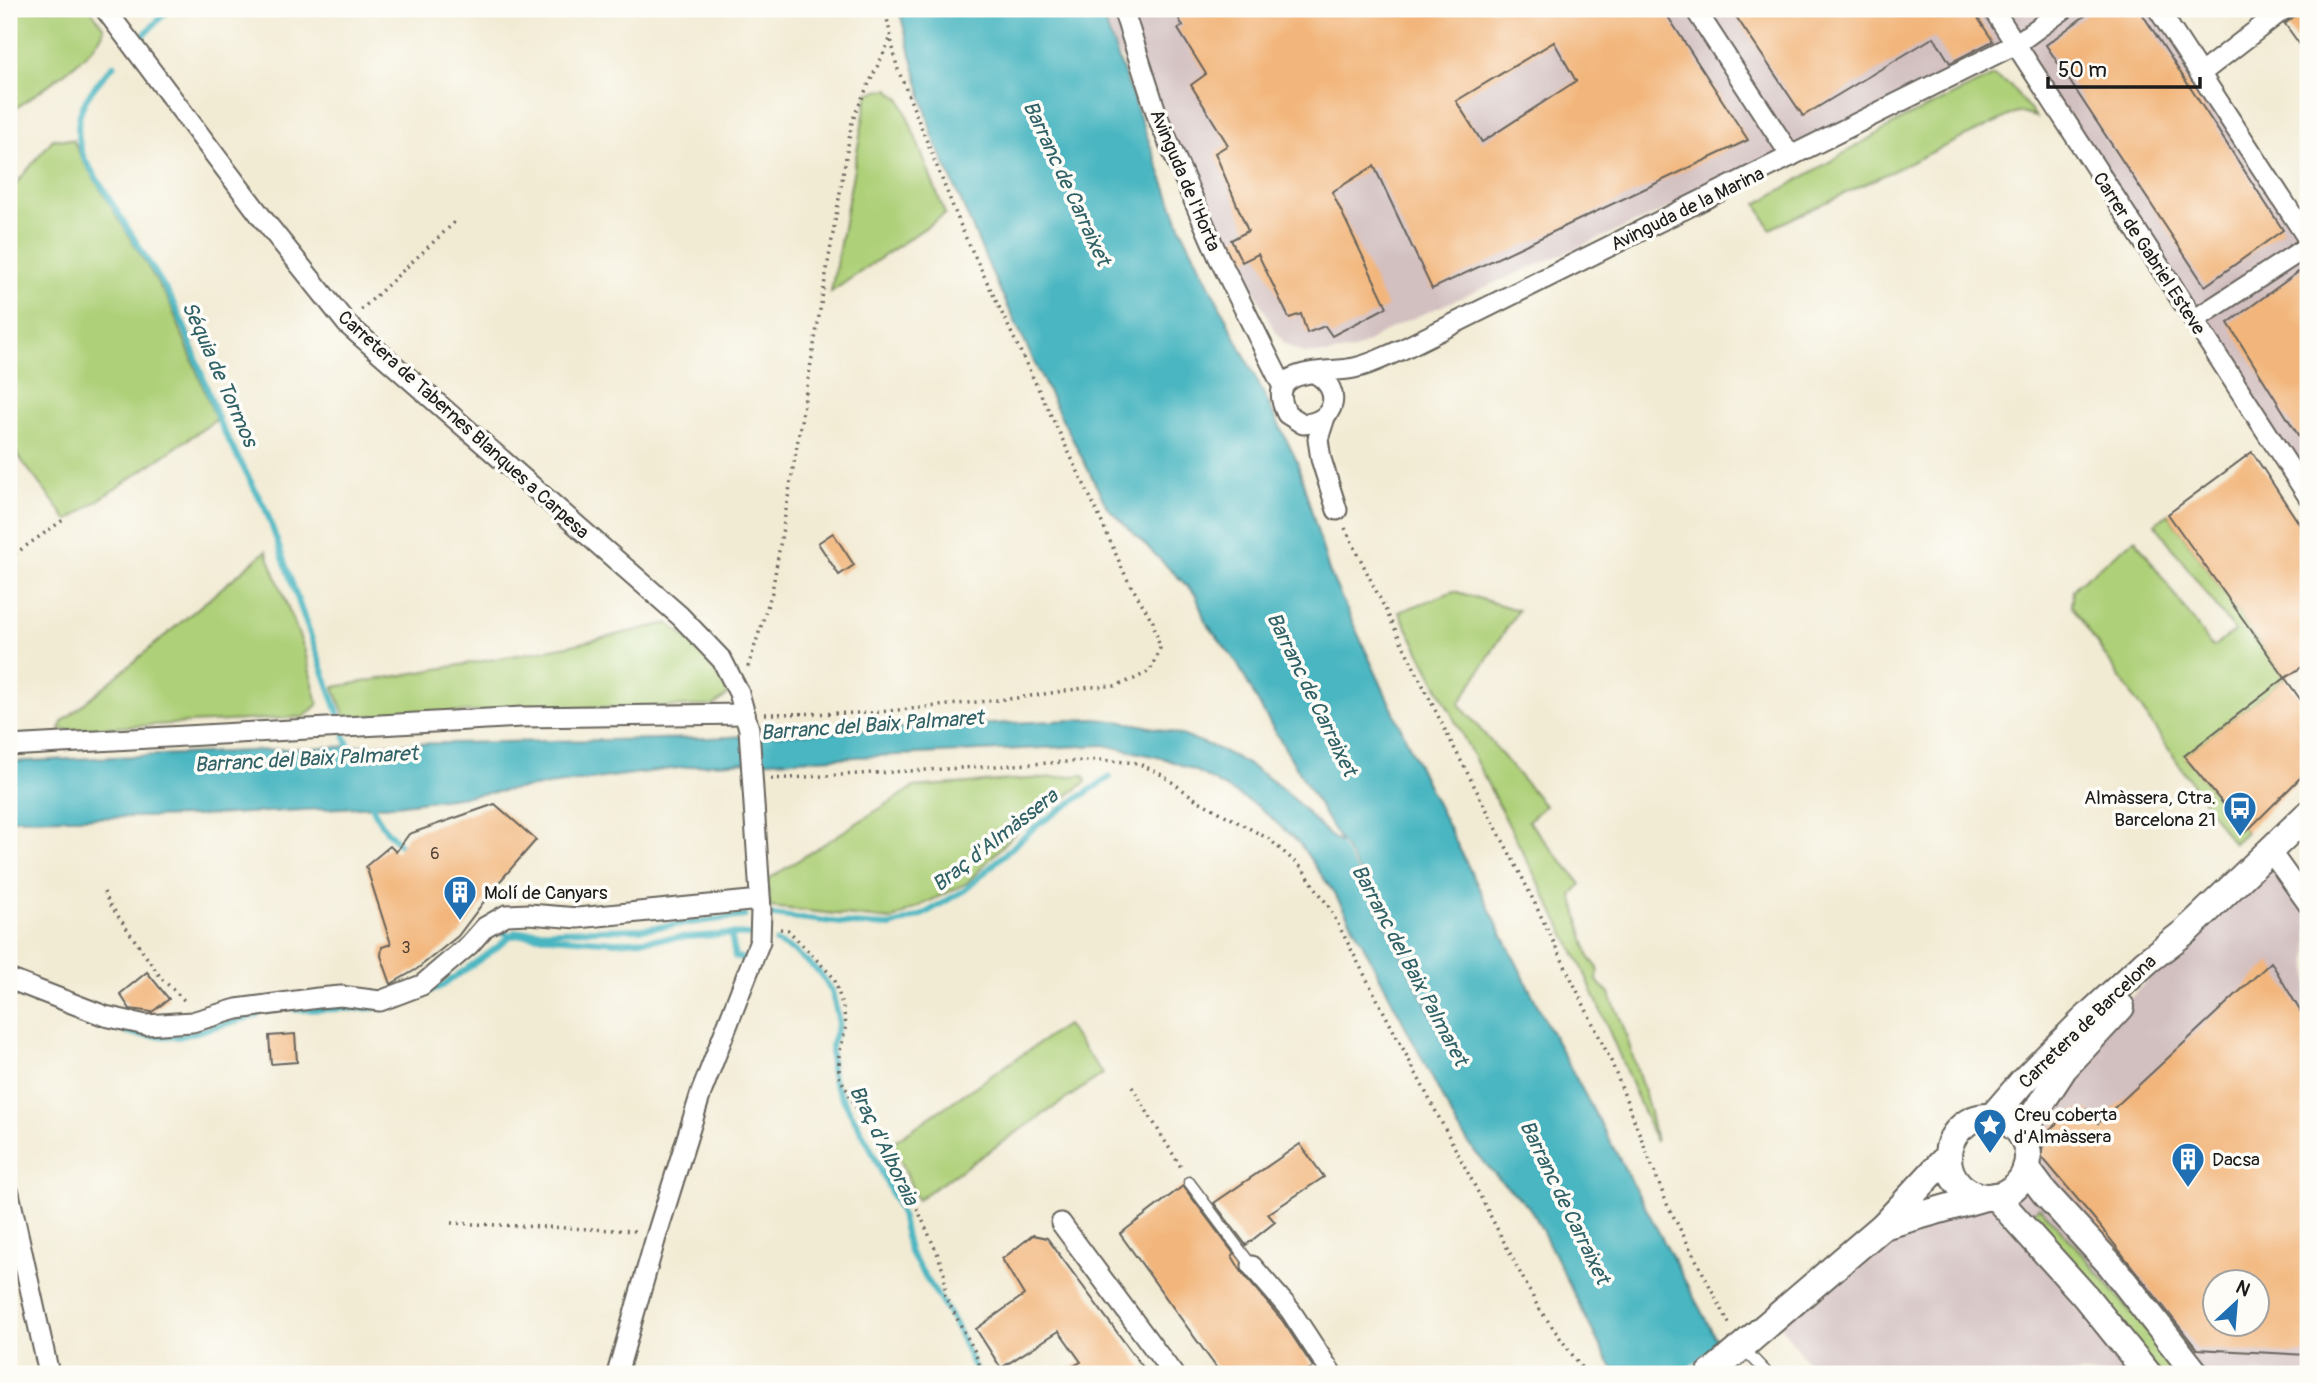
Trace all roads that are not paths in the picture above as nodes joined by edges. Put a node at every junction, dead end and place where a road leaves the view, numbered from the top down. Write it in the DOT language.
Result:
graph roads {
  1 [pos="105,9"];
  2 [pos="1123,9"];
  3 [pos="1695,9"];
  4 [pos="1993,9"];
  5 [pos="2064,9"];
  6 [pos="2158,9"];
  7 [pos="2284,9"];
  8 [pos="2016,44"];
  9 [pos="2200,74"];
  10 [pos="1791,156"];
  11 [pos="2308,239"];
  12 [pos="2308,246"];
  13 [pos="2194,320"];
  14 [pos="1263,345"];
  15 [pos="1357,368"];
  16 [pos="1311,373"];
  17 [pos="1283,387"];
  18 [pos="1329,408"];
  19 [pos="1297,422"];
  20 [pos="1321,459"];
  21 [pos="2308,496"];
  22 [pos="1337,510"];
  23 [pos="747,721"];
  24 [pos="9,746"];
  25 [pos="2308,814"];
  26 [pos="2270,851"];
  27 [pos="2308,904"];
  28 [pos="761,912"];
  29 [pos="2186,931"];
  30 [pos="9,979"];
  31 [pos="1992,1117"];
  32 [pos="2021,1134"];
  33 [pos="1947,1157"];
  34 [pos="2026,1168"];
  35 [pos="1189,1182"];
  36 [pos="9,1193"];
  37 [pos="1990,1197"];
  38 [pos="1061,1223"];
  39 [pos="1883,1226"];
  40 [pos="1252,1266"];
  41 [pos="1738,1346"];
  42 [pos="2190,1370"];
  43 [pos="49,1374"];
  44 [pos="617,1374"];
  45 [pos="1173,1374"];
  46 [pos="1332,1374"];
  47 [pos="1710,1374"];
  48 [pos="1768,1374"];
  49 [pos="2148,1374"];
  1 -- 23 [label="street, Carretera de Tabernes Blanques a Carpesa"];
  2 -- 14 [label="street, Avinguda de l'Horta"];
  3 -- 10 [label="street"];
  4 -- 8 [label="street, Carrer de Gabriel Esteve"];
  5 -- 8 [label="street, Avinguda de la Marina"];
  6 -- 9 [label="street"];
  7 -- 9 [label="street"];
  8 -- 10 [label="street, Avinguda de la Marina"];
  8 -- 13 [label="street, Carrer de Gabriel Esteve"];
  9 -- 11 [label="street"];
  10 -- 15 [label="street, Avinguda de la Marina"];
  12 -- 13 [label="street"];
  13 -- 21 [label="street, Carrer de Gabriel Esteve"];
  14 -- 16 [label="street"];
  14 -- 17 [label="street, Avinguda de l'Horta"];
  15 -- 16 [label="street, Avinguda de la Marina"];
  15 -- 18 [label="street, Avinguda de la Marina"];
  16 -- 17 [label="street"];
  16 -- 18 [label="street"];
  17 -- 19 [label="street"];
  18 -- 19 [label="street"];
  18 -- 20 [label="street"];
  19 -- 20 [label="street"];
  20 -- 22 [label="street"];
  23 -- 24 [label="street"];
  23 -- 28 [label="street, Carretera de Tabernes Blanques a Carpesa"];
  25 -- 26 [label="main road, Carretera de Barcelona"];
  26 -- 27 [label="street"];
  26 -- 29 [label="main road, Carretera de Barcelona"];
  28 -- 30 [label="street"];
  28 -- 44 [label="street, Carretera de Tabernes Blanques a Carpesa"];
  29 -- 31 [label="main road, Carretera de Barcelona"];
  29 -- 32 [label="main road, Carretera de Barcelona"];
  31 -- 32 [label="main road"];
  31 -- 33 [label="main road"];
  32 -- 34 [label="main road"];
  33 -- 37 [label="main road"];
  33 -- 39 [label="main road"];
  34 -- 37 [label="main road"];
  34 -- 42 [label="main road"];
  35 -- 40 [label="lane"];
  36 -- 43 [label="street"];
  37 -- 39 [label="main road"];
  37 -- 49 [label="main road"];
  38 -- 45 [label="street"];
  39 -- 41 [label="main road"];
  40 -- 46 [label="street"];
  41 -- 47 [label="main road"];
  41 -- 48 [label="lane"];
}
